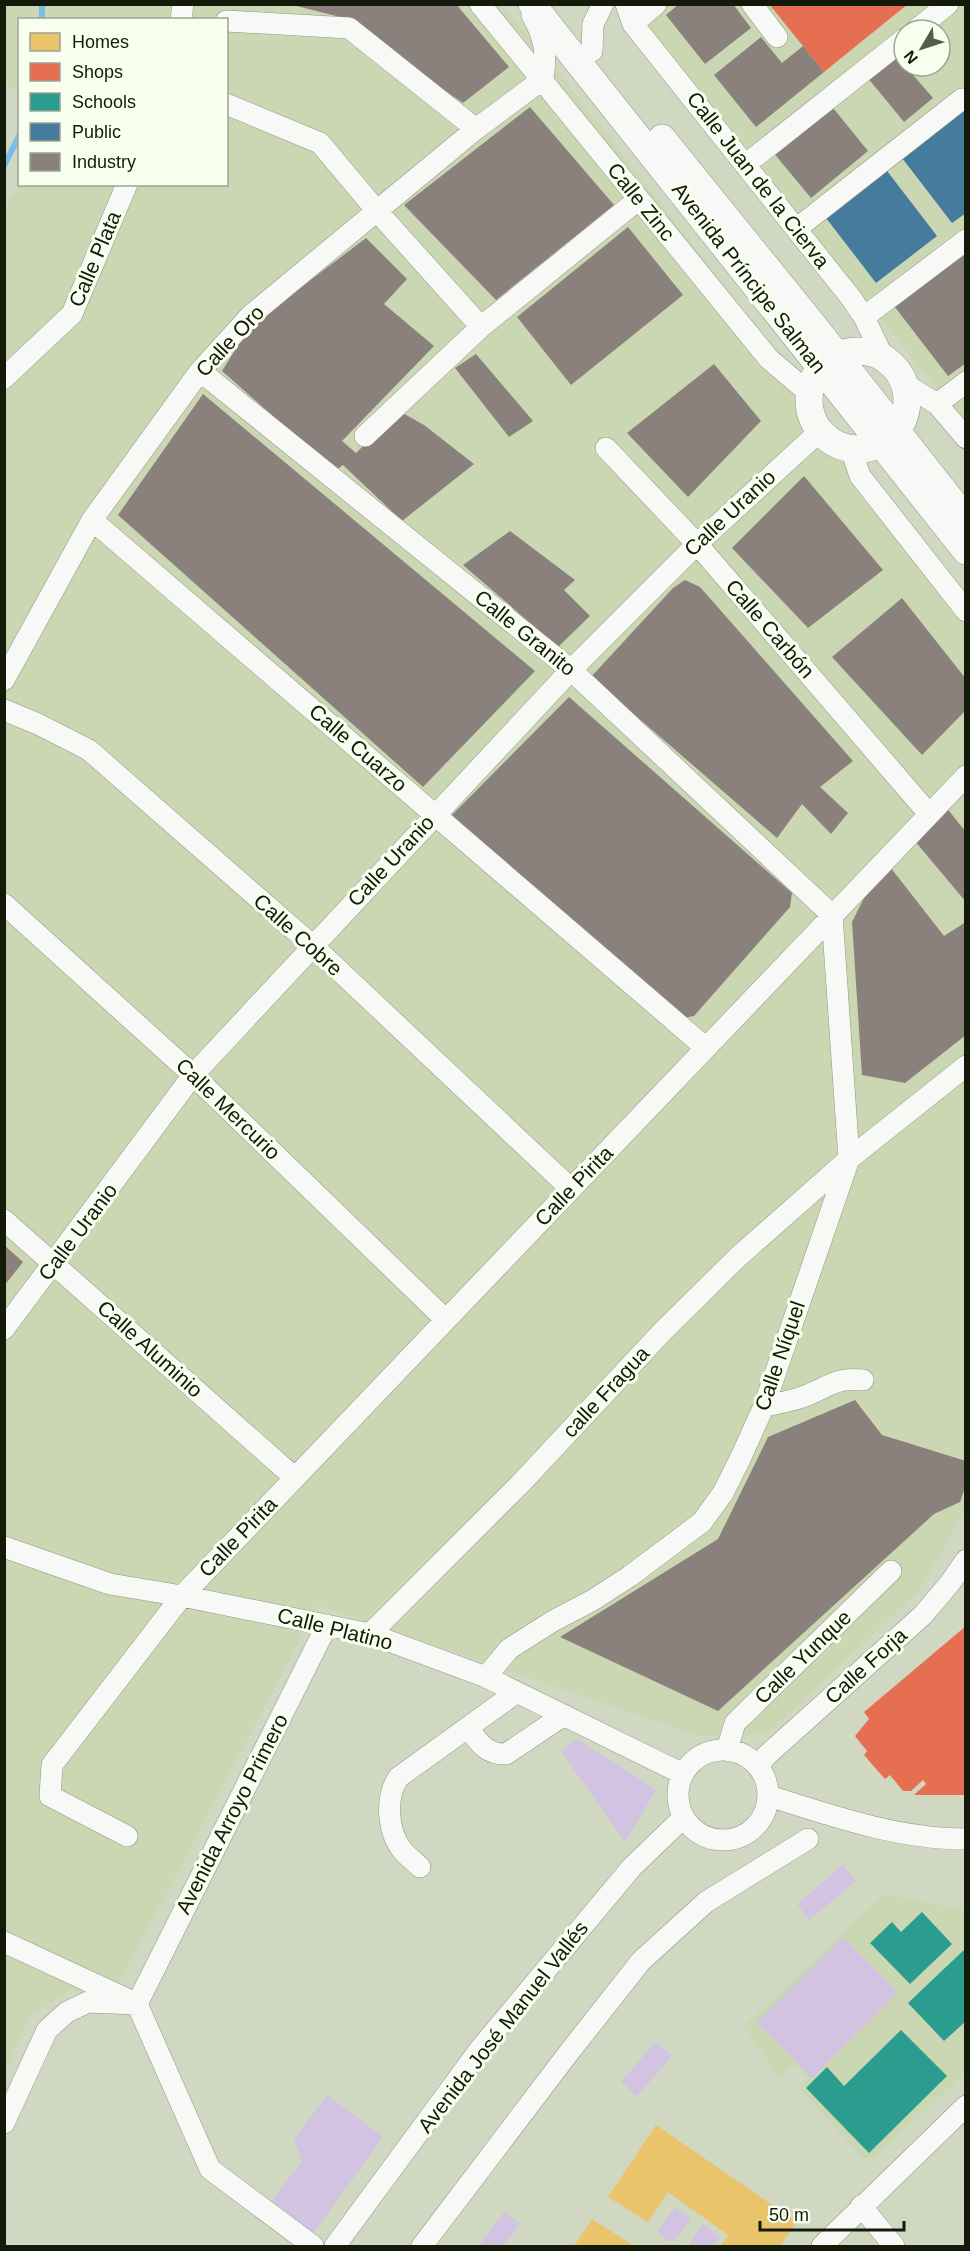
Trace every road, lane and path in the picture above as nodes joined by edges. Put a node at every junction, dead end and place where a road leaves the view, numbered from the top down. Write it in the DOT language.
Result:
graph roads {
  1 [pos="480,4"];
  2 [pos="526,4"];
  3 [pos="532,4"];
  4 [pos="555,4"];
  5 [pos="603,4"];
  6 [pos="656,4"];
  7 [pos="752,4"];
  8 [pos="948,4"];
  9 [pos="630,14"];
  10 [pos="931,18"];
  11 [pos="228,21"];
  12 [pos="777,37"];
  13 [pos="892,49"];
  14 [pos="592,51"];
  15 [pos="543,80"];
  16 [pos="962,99"];
  17 [pos="228,105"];
  18 [pos="476,129"];
  19 [pos="745,165"];
  20 [pos="126,186"];
  21 [pos="639,199"];
  22 [pos="377,211"];
  23 [pos="796,229"];
  24 [pos="966,240"];
  25 [pos="864,317"];
  26 [pos="481,327"];
  27 [pos="884,359"];
  28 [pos="829,362"];
  29 [pos="200,371"];
  30 [pos="4,378"];
  31 [pos="966,382"];
  32 [pos="903,383"];
  33 [pos="809,393"];
  34 [pos="937,404"];
  35 [pos="819,431"];
  36 [pos="365,436"];
  37 [pos="888,437"];
  38 [pos="966,438"];
  39 [pos="606,448"];
  40 [pos="850,449"];
  41 [pos="966,519"];
  42 [pos="92,520"];
  43 [pos="697,544"];
  44 [pos="966,551"];
  45 [pos="966,611"];
  46 [pos="571,670"];
  47 [pos="4,680"];
  48 [pos="4,710"];
  49 [pos="966,776"];
  50 [pos="435,814"];
  51 [pos="929,814"];
  52 [pos="4,904"];
  53 [pos="832,915"];
  54 [pos="313,946"];
  55 [pos="706,1048"];
  56 [pos="966,1066"];
  57 [pos="193,1075"];
  58 [pos="849,1159"];
  59 [pos="571,1189"];
  60 [pos="4,1220"];
  61 [pos="54,1264"];
  62 [pos="446,1320"];
  63 [pos="4,1329"];
  64 [pos="863,1380"];
  65 [pos="764,1406"];
  66 [pos="295,1478"];
  67 [pos="4,1546"];
  68 [pos="966,1560"];
  69 [pos="891,1571"];
  70 [pos="182,1596"];
  71 [pos="327,1625"];
  72 [pos="370,1634"];
  73 [pos="486,1677"];
  74 [pos="517,1692"];
  75 [pos="564,1715"];
  76 [pos="468,1728"];
  77 [pos="726,1750"];
  78 [pos="758,1766"];
  79 [pos="683,1774"];
  80 [pos="769,1796"];
  81 [pos="684,1817"];
  82 [pos="127,1836"];
  83 [pos="808,1839"];
  84 [pos="966,1839"];
  85 [pos="420,1867"];
  86 [pos="4,1942"];
  87 [pos="137,2004"];
  88 [pos="966,2106"];
  89 [pos="4,2123"];
  90 [pos="861,2206"];
  91 [pos="313,2247"];
  92 [pos="335,2247"];
  93 [pos="422,2247"];
  94 [pos="822,2247"];
  95 [pos="894,2247"];
  1 -- 15 [label="street, Calle Zinc"];
  2 -- 15 [label="street"];
  3 -- 28 [label="main road, Avenida Príncipe Salman"];
  4 -- 14 [label="main road, Avenida Príncipe Salman"];
  5 -- 14 [label="street"];
  6 -- 9 [label="street"];
  7 -- 12 [label="street"];
  8 -- 10 [label="street"];
  9 -- 19 [label="street, Calle Juan de la Cierva"];
  11 -- 18 [label="street"];
  13 -- 19 [label="street"];
  14 -- 28 [label="main road, Avenida Príncipe Salman"];
  15 -- 18 [label="street, Calle Oro"];
  15 -- 21 [label="street, Calle Zinc"];
  16 -- 23 [label="street"];
  17 -- 22 [label="street"];
  18 -- 22 [label="street, Calle Oro"];
  19 -- 23 [label="street, Calle Juan de la Cierva"];
  20 -- 30 [label="street, Calle Plata"];
  21 -- 26 [label="street"];
  21 -- 33 [label="street, Calle Zinc"];
  22 -- 26 [label="street"];
  22 -- 29 [label="street, Calle Oro"];
  23 -- 25 [label="street, Calle Juan de la Cierva"];
  24 -- 25 [label="street"];
  25 -- 27 [label="street, Calle Juan de la Cierva"];
  26 -- 36 [label="street"];
  27 -- 28 [label="main road"];
  27 -- 32 [label="main road"];
  28 -- 33 [label="main road"];
  28 -- 37 [label="main road, Avenida Príncipe Salman"];
  29 -- 42 [label="street, Calle Oro"];
  29 -- 46 [label="street, Calle Granito"];
  31 -- 34 [label="street"];
  32 -- 34 [label="street"];
  32 -- 37 [label="main road"];
  33 -- 35 [label="main road"];
  34 -- 38 [label="street"];
  35 -- 40 [label="main road"];
  35 -- 43 [label="street, Calle Uranio"];
  37 -- 40 [label="main road"];
  37 -- 41 [label="main road, Avenida Príncipe Salman"];
  37 -- 44 [label="main road, Avenida Príncipe Salman"];
  39 -- 43 [label="street, Calle Carbón"];
  40 -- 45 [label="street"];
  42 -- 47 [label="street, Calle Oro"];
  42 -- 50 [label="street, Calle Cuarzo"];
  43 -- 46 [label="street, Calle Uranio"];
  43 -- 51 [label="street, Calle Carbón"];
  46 -- 50 [label="street, Calle Uranio"];
  46 -- 53 [label="street, Calle Granito"];
  48 -- 54 [label="street, Calle Cobre"];
  49 -- 51 [label="street, Calle Pirita"];
  50 -- 54 [label="street, Calle Uranio"];
  50 -- 55 [label="street, Calle Cuarzo"];
  51 -- 53 [label="street, Calle Pirita"];
  52 -- 57 [label="street, Calle Mercurio"];
  53 -- 55 [label="street, Calle Pirita"];
  53 -- 58 [label="street, Calle Níquel"];
  54 -- 57 [label="street, Calle Uranio"];
  54 -- 59 [label="street, Calle Cobre"];
  55 -- 59 [label="street, Calle Pirita"];
  56 -- 58 [label="street"];
  57 -- 61 [label="street, Calle Uranio"];
  57 -- 62 [label="street, Calle Mercurio"];
  58 -- 65 [label="street, Calle Níquel"];
  58 -- 72 [label="street, calle Fragua"];
  59 -- 62 [label="street, Calle Pirita"];
  60 -- 61 [label="street, Calle Aluminio"];
  61 -- 63 [label="street, Calle Uranio"];
  61 -- 66 [label="street, Calle Aluminio"];
  62 -- 66 [label="street, Calle Pirita"];
  64 -- 65 [label="street"];
  65 -- 73 [label="street, Calle Níquel"];
  66 -- 70 [label="street, Calle Pirita"];
  67 -- 70 [label="street, Calle Platino"];
  68 -- 78 [label="street, Calle Forja"];
  69 -- 77 [label="street, Calle Yunque"];
  70 -- 71 [label="street, Calle Platino"];
  70 -- 82 [label="street, Calle Pirita"];
  71 -- 72 [label="street, Calle Platino"];
  71 -- 87 [label="street, Avenida Arroyo Primero"];
  72 -- 73 [label="street, Calle Platino"];
  73 -- 74 [label="street, Calle Platino"];
  74 -- 75 [label="street, Calle Platino"];
  74 -- 76 [label="street"];
  75 -- 76 [label="street"];
  75 -- 79 [label="street, Calle Platino"];
  76 -- 85 [label="street"];
  77 -- 78 [label="street"];
  77 -- 79 [label="street"];
  78 -- 80 [label="street"];
  79 -- 81 [label="street"];
  80 -- 81 [label="street"];
  80 -- 84 [label="street"];
  81 -- 92 [label="street, Avenida José Manuel Vallés"];
  83 -- 93 [label="street"];
  86 -- 87 [label="street"];
  87 -- 89 [label="street"];
  87 -- 91 [label="street"];
  88 -- 90 [label="street"];
  90 -- 94 [label="street"];
  90 -- 95 [label="street"];
}
